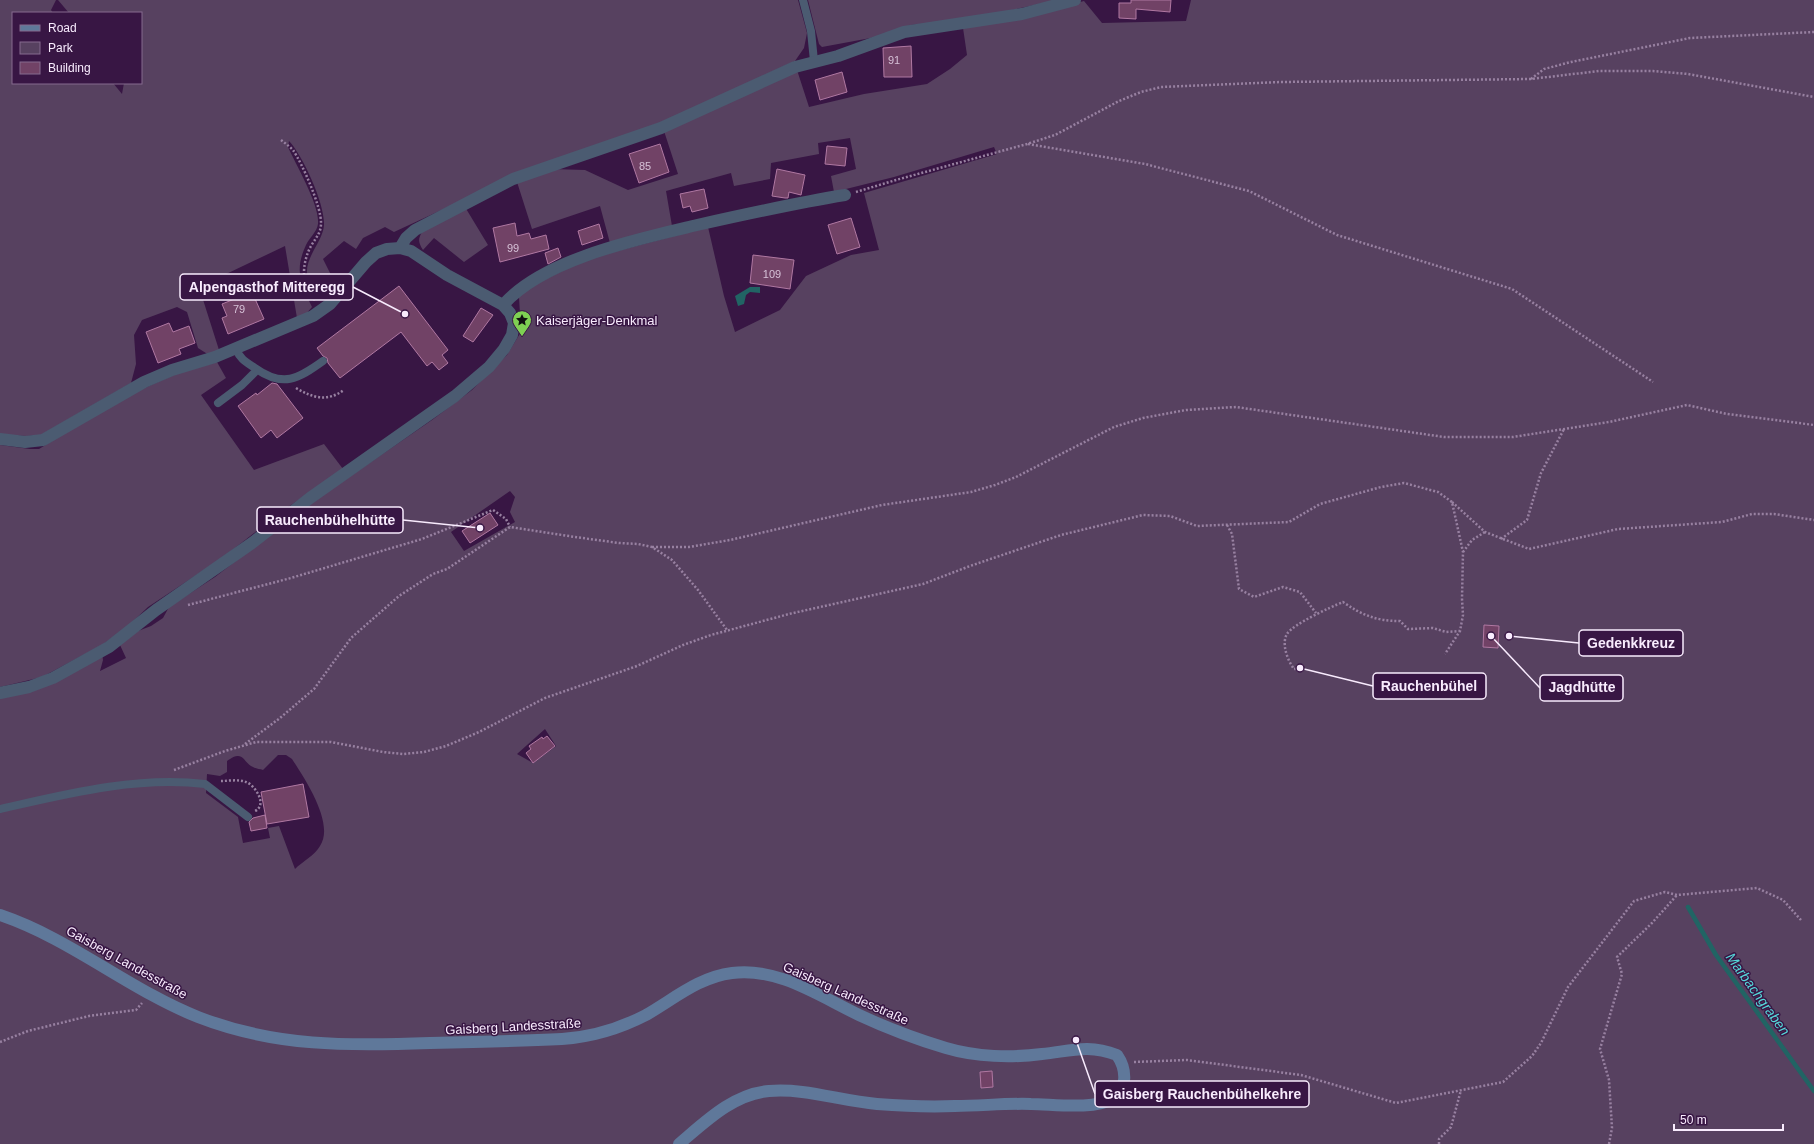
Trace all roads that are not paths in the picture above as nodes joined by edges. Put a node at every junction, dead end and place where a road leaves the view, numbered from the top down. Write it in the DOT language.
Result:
graph roads {
  1 [pos="803,0"];
  2 [pos="1075,0"];
  3 [pos="814,61"];
  4 [pos="845,195"];
  5 [pos="400,248"];
  6 [pos="503,305"];
  7 [pos="236,349"];
  8 [pos="323,361"];
  9 [pos="257,370"];
  10 [pos="218,403"];
  11 [pos="0,439"];
  12 [pos="0,693"];
  13 [pos="0,809"];
  14 [pos="246,815"];
  15 [pos="0,915"];
  16 [pos="679,1144"];
  1 -- 3 [label="lane"];
  2 -- 3 [label="street"];
  3 -- 5 [label="street"];
  4 -- 6 [label="street"];
  5 -- 6 [label="street"];
  5 -- 7 [label="street"];
  6 -- 12 [label="street"];
  7 -- 9 [label="lane"];
  7 -- 11 [label="street"];
  8 -- 9 [label="lane"];
  9 -- 10 [label="lane"];
  13 -- 14 [label="lane"];
  15 -- 16 [label="main road, Gaisberg Landesstraße"];
}
